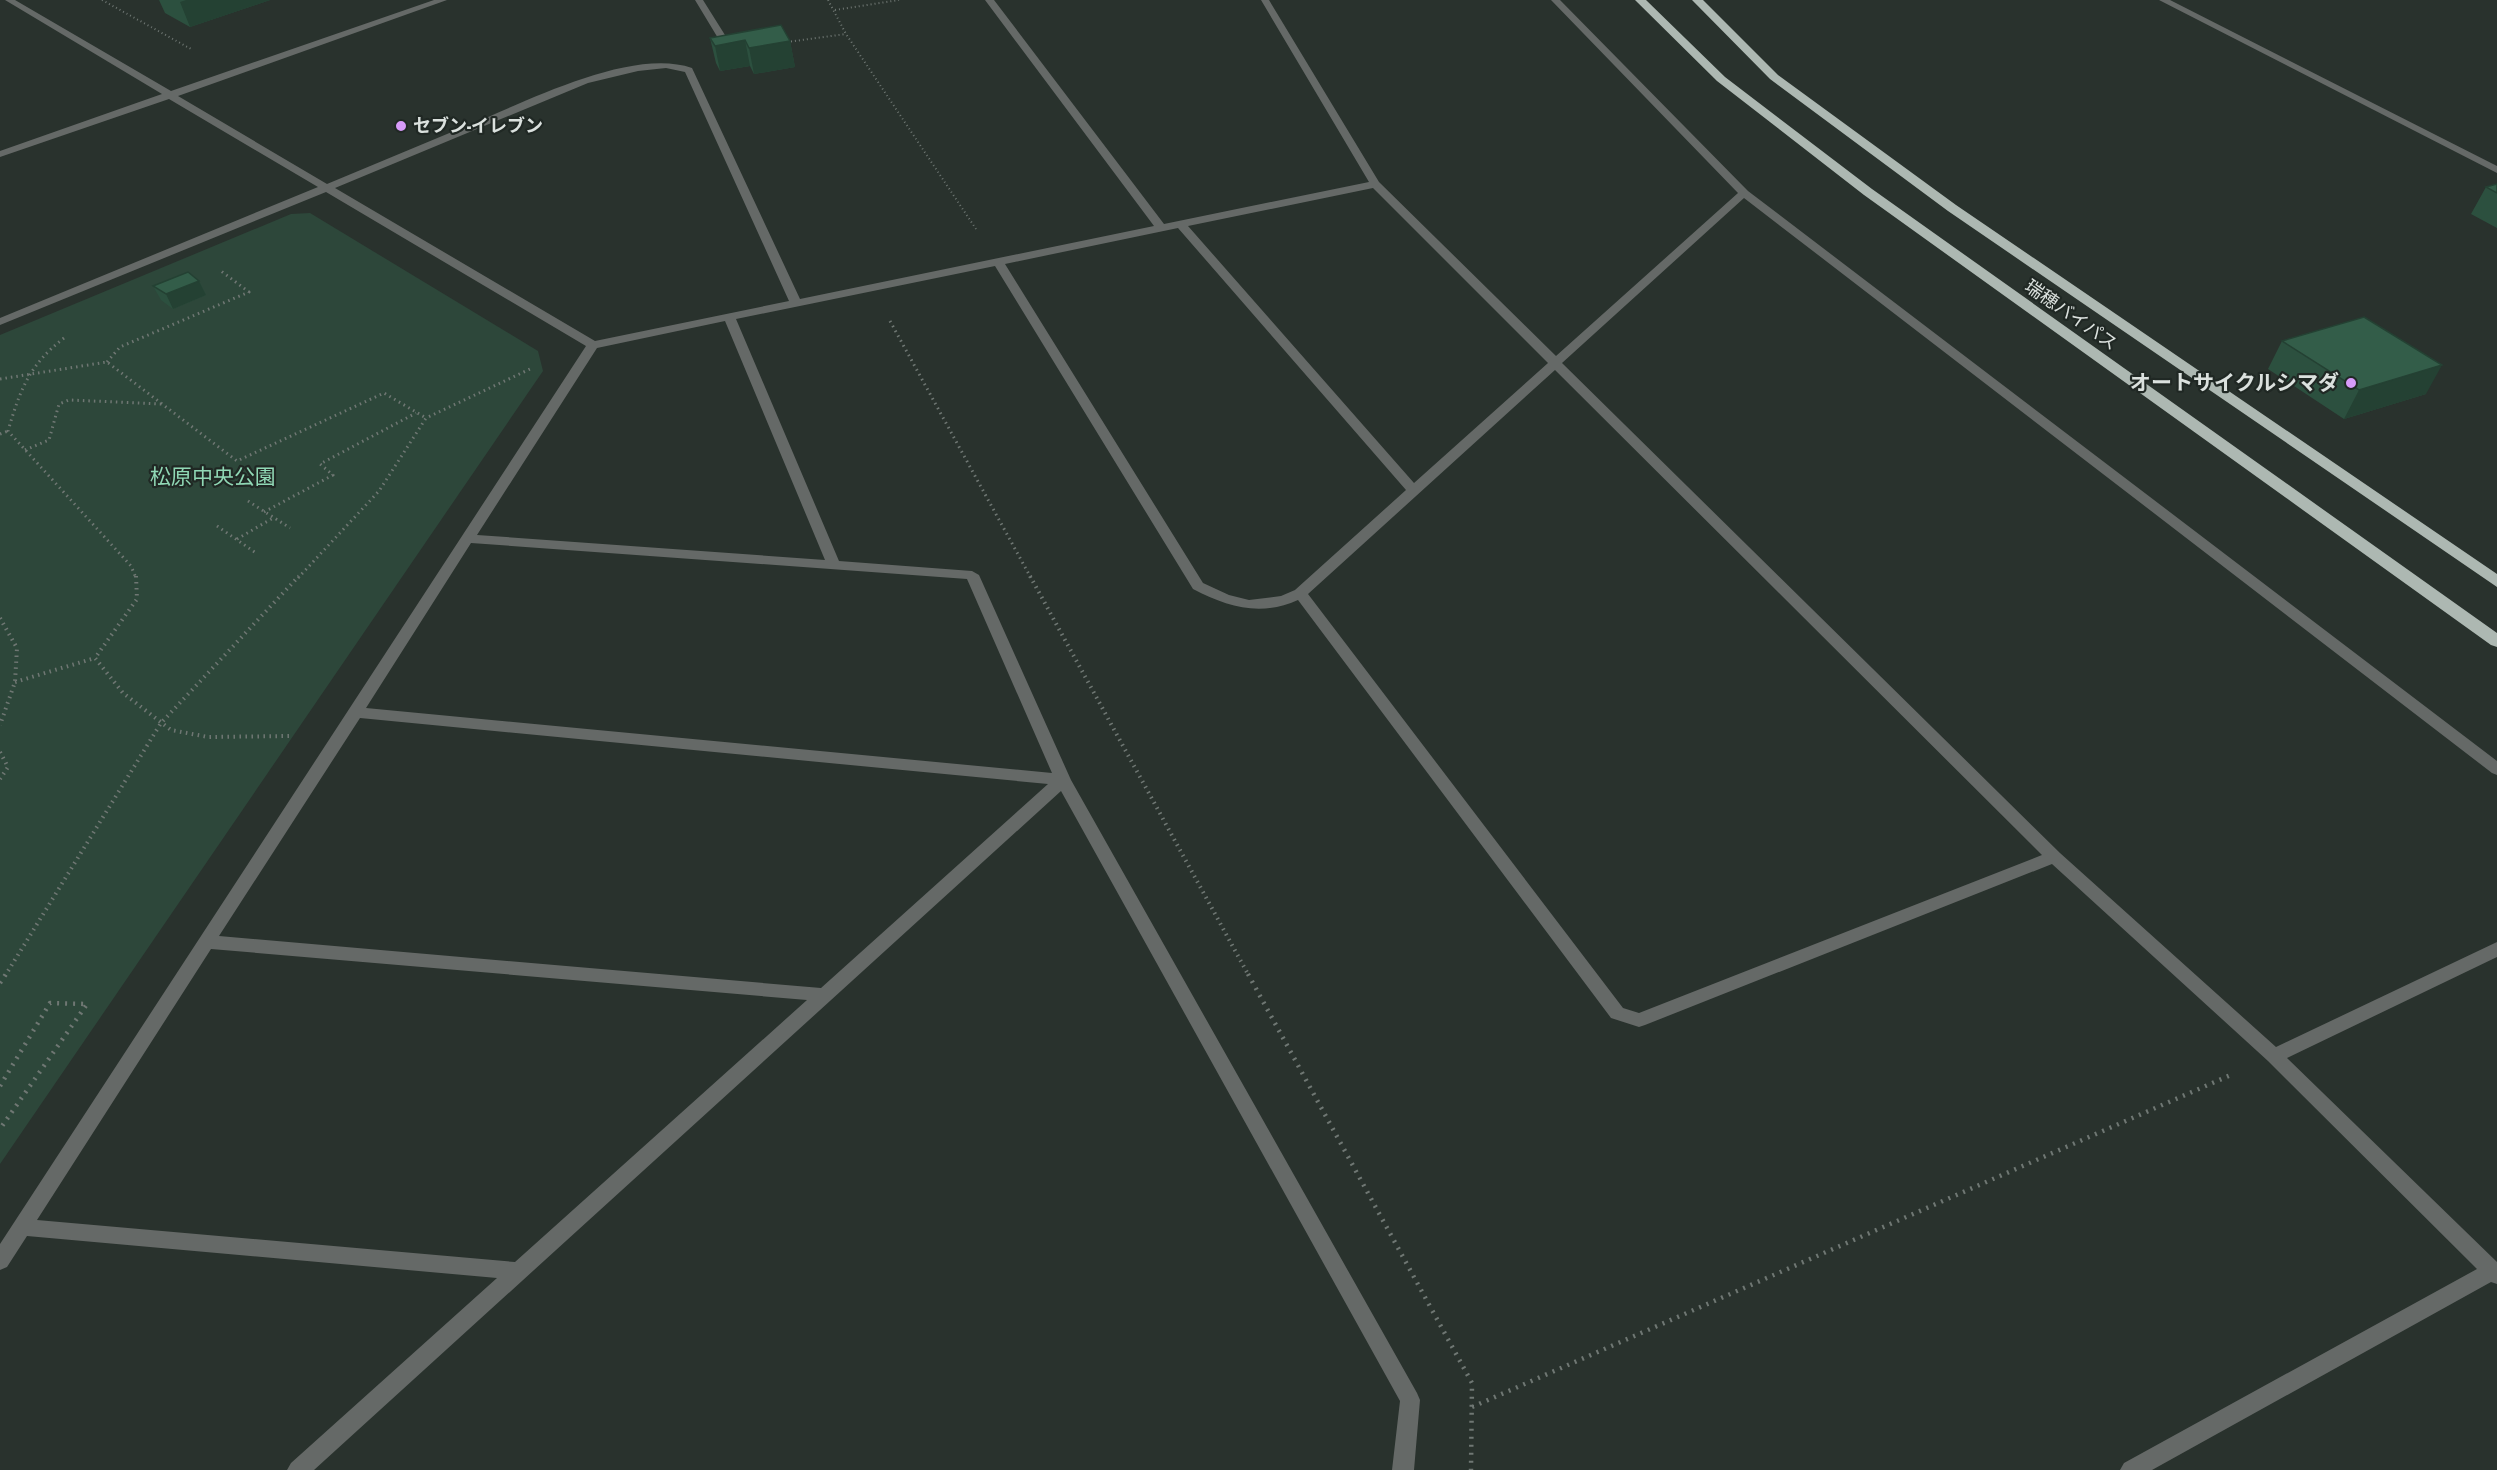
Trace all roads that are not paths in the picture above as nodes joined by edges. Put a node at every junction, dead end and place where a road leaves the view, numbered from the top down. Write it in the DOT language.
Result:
graph roads {
  1 [pos="9,0"];
  2 [pos="443,0"];
  3 [pos="699,0"];
  4 [pos="989,0"];
  5 [pos="1265,0"];
  6 [pos="1556,0"];
  7 [pos="1640,0"];
  8 [pos="1697,0"];
  9 [pos="2163,0"];
  10 [pos="730,51"];
  11 [pos="169,95"];
  12 [pos="0,154"];
  13 [pos="2497,170"];
  14 [pos="1375,184"];
  15 [pos="324,188"];
  16 [pos="1744,193"];
  17 [pos="1181,224"];
  18 [pos="1161,228"];
  19 [pos="998,262"];
  20 [pos="796,303"];
  21 [pos="729,317"];
  22 [pos="0,322"];
  23 [pos="590,343"];
  24 [pos="1555,362"];
  25 [pos="1413,490"];
  26 [pos="468,539"];
  27 [pos="834,565"];
  28 [pos="2497,582"];
  29 [pos="1300,593"];
  30 [pos="2497,641"];
  31 [pos="356,712"];
  32 [pos="2497,769"];
  33 [pos="1064,780"];
  34 [pos="2054,858"];
  35 [pos="207,942"];
  36 [pos="2497,949"];
  37 [pos="826,994"];
  38 [pos="2274,1056"];
  39 [pos="22,1227"];
  40 [pos="0,1261"];
  41 [pos="518,1271"];
  42 [pos="2495,1273"];
  43 [pos="298,1470"];
  44 [pos="1403,1470"];
  45 [pos="2131,1470"];
  1 -- 11 [label="street"];
  2 -- 11 [label="street"];
  3 -- 10 [label="street"];
  4 -- 18 [label="street"];
  5 -- 14 [label="street"];
  6 -- 16 [label="street"];
  7 -- 30 [label="highway, 瑞穂バイパス"];
  8 -- 28 [label="highway, 瑞穂バイパス"];
  9 -- 13 [label="street"];
  11 -- 12 [label="street"];
  11 -- 15 [label="street"];
  14 -- 17 [label="street"];
  14 -- 24 [label="street"];
  15 -- 20 [label="street"];
  15 -- 22 [label="street"];
  15 -- 23 [label="street"];
  16 -- 24 [label="street"];
  16 -- 32 [label="street"];
  17 -- 18 [label="street"];
  17 -- 25 [label="street"];
  18 -- 19 [label="street"];
  19 -- 20 [label="street"];
  19 -- 29 [label="street"];
  20 -- 21 [label="street"];
  21 -- 23 [label="street"];
  21 -- 27 [label="street"];
  23 -- 26 [label="street"];
  24 -- 25 [label="street"];
  24 -- 34 [label="street"];
  25 -- 29 [label="street"];
  26 -- 27 [label="street"];
  26 -- 31 [label="street"];
  27 -- 33 [label="street"];
  29 -- 34 [label="street"];
  31 -- 33 [label="street"];
  31 -- 35 [label="street"];
  33 -- 37 [label="street"];
  33 -- 44 [label="street"];
  34 -- 38 [label="street"];
  35 -- 37 [label="street"];
  35 -- 39 [label="street"];
  36 -- 38 [label="street"];
  37 -- 41 [label="street"];
  38 -- 42 [label="street"];
  39 -- 40 [label="street"];
  39 -- 41 [label="street"];
  41 -- 43 [label="street"];
  42 -- 45 [label="street"];
}
